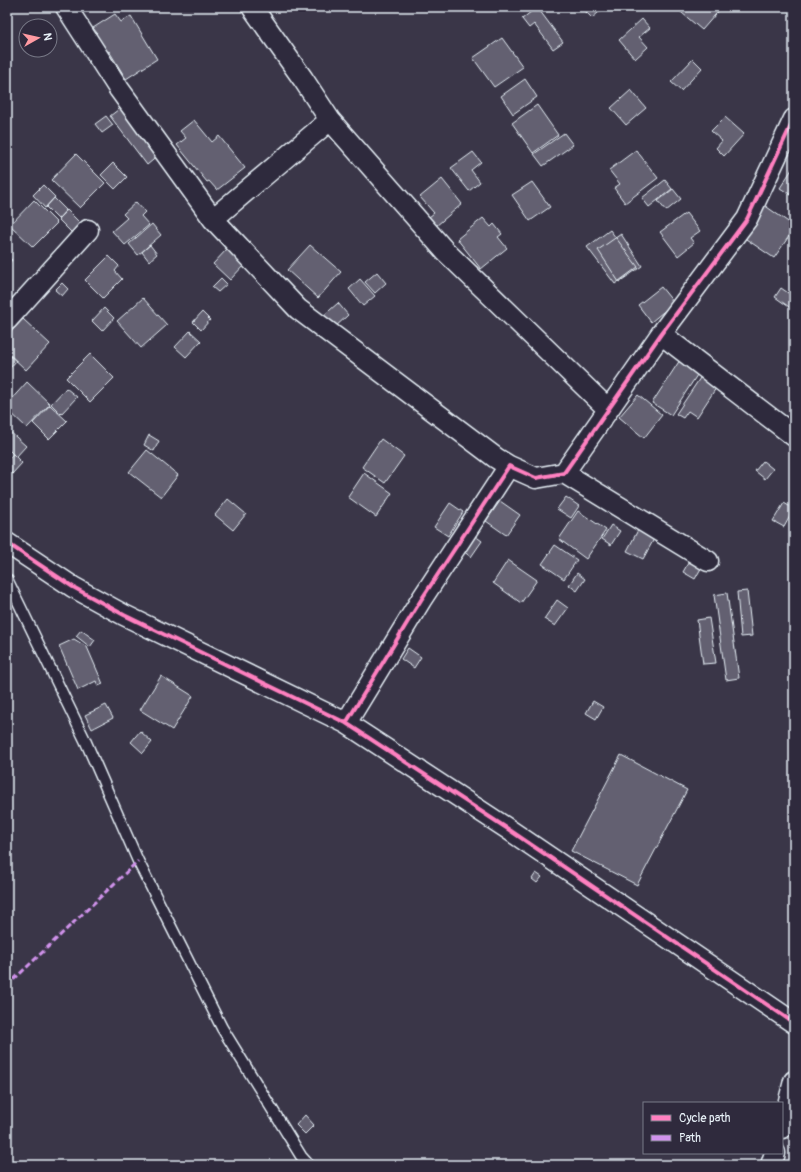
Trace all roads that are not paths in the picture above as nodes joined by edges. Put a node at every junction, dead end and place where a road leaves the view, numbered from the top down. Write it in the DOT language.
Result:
graph roads {
  1 [pos="66,7"];
  2 [pos="252,7"];
  3 [pos="794,119"];
  4 [pos="330,120"];
  5 [pos="213,219"];
  6 [pos="88,230"];
  7 [pos="7,320"];
  8 [pos="661,334"];
  9 [pos="608,409"];
  10 [pos="794,436"];
  11 [pos="509,466"];
  12 [pos="564,473"];
  13 [pos="7,543"];
  14 [pos="708,561"];
  15 [pos="7,579"];
  16 [pos="346,723"];
  17 [pos="794,1023"];
  18 [pos="794,1081"];
  19 [pos="783,1124"];
  20 [pos="775,1154"];
  21 [pos="308,1165"];
  22 [pos="771,1165"];
  1 -- 5 [label="street"];
  2 -- 4 [label="street"];
  3 -- 8 [label="street"];
  4 -- 5 [label="street"];
  4 -- 9 [label="street"];
  5 -- 11 [label="street"];
  6 -- 7 [label="street"];
  8 -- 9 [label="street"];
  8 -- 10 [label="street"];
  9 -- 12 [label="street"];
  11 -- 12 [label="street"];
  11 -- 16 [label="street"];
  12 -- 14 [label="street"];
  13 -- 16 [label="street"];
  15 -- 21 [label="lane"];
  16 -- 17 [label="street"];
  18 -- 19 [label="street"];
  20 -- 22 [label="street"];
}
